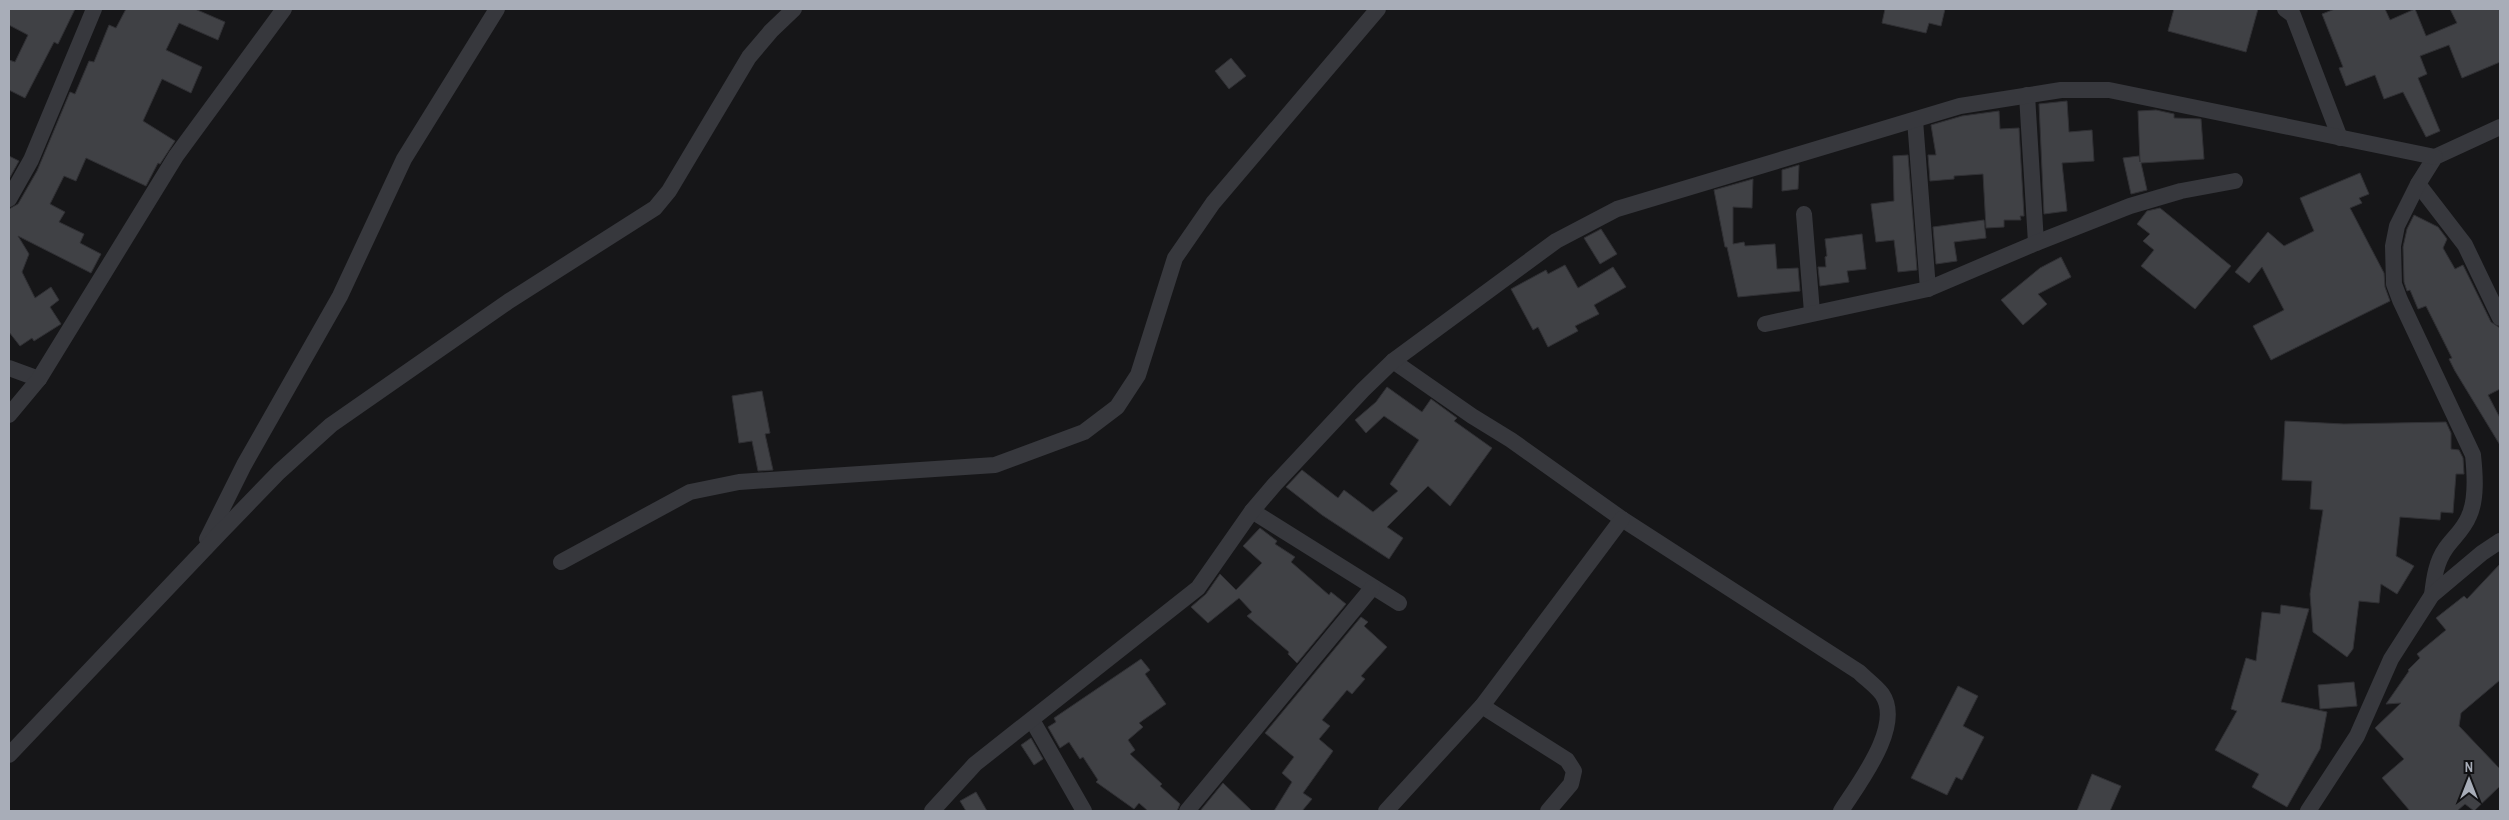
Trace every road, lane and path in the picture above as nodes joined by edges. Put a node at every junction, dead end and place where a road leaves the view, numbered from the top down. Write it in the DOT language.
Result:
graph roads {
  1 [pos="94,9"];
  2 [pos="284,9"];
  3 [pos="497,9"];
  4 [pos="794,9"];
  5 [pos="1378,9"];
  6 [pos="2295,11"];
  7 [pos="2027,94"];
  8 [pos="1916,120"];
  9 [pos="2500,126"];
  10 [pos="2340,138"];
  11 [pos="2435,157"];
  12 [pos="2235,181"];
  13 [pos="2418,184"];
  14 [pos="9,199"];
  15 [pos="1804,214"];
  16 [pos="2036,243"];
  17 [pos="1928,289"];
  18 [pos="1812,312"];
  19 [pos="2500,318"];
  20 [pos="1765,324"];
  21 [pos="1394,361"];
  22 [pos="9,368"];
  23 [pos="39,379"];
  24 [pos="9,415"];
  25 [pos="1252,511"];
  26 [pos="1622,519"];
  27 [pos="2500,541"];
  28 [pos="198,556"];
  29 [pos="561,562"];
  30 [pos="1372,588"];
  31 [pos="2432,595"];
  32 [pos="1399,604"];
  33 [pos="1482,706"];
  34 [pos="1032,720"];
  35 [pos="9,755"];
  36 [pos="932,811"];
  37 [pos="1084,811"];
  38 [pos="1187,811"];
  39 [pos="1386,811"];
  40 [pos="1548,811"];
  41 [pos="1840,811"];
  42 [pos="2308,811"];
  1 -- 14 [label="street"];
  2 -- 23 [label="street"];
  3 -- 28 [label="street"];
  4 -- 28 [label="street"];
  5 -- 29 [label="street"];
  6 -- 10 [label="street"];
  7 -- 8 [label="street"];
  7 -- 10 [label="street"];
  7 -- 16 [label="street"];
  8 -- 17 [label="street"];
  8 -- 21 [label="street"];
  9 -- 11 [label="street"];
  10 -- 11 [label="street"];
  11 -- 13 [label="street"];
  12 -- 16 [label="street"];
  13 -- 19 [label="street"];
  13 -- 31 [label="street"];
  15 -- 18 [label="street"];
  16 -- 17 [label="street"];
  17 -- 18 [label="street"];
  18 -- 20 [label="street"];
  21 -- 25 [label="street"];
  21 -- 26 [label="street"];
  22 -- 23 [label="street"];
  23 -- 24 [label="street"];
  25 -- 30 [label="street"];
  25 -- 34 [label="street"];
  26 -- 33 [label="street"];
  26 -- 41 [label="street"];
  27 -- 31 [label="street"];
  28 -- 35 [label="street"];
  30 -- 32 [label="street"];
  30 -- 38 [label="street"];
  31 -- 42 [label="street"];
  33 -- 39 [label="street"];
  33 -- 40 [label="street"];
  34 -- 36 [label="street"];
  34 -- 37 [label="street"];
}
